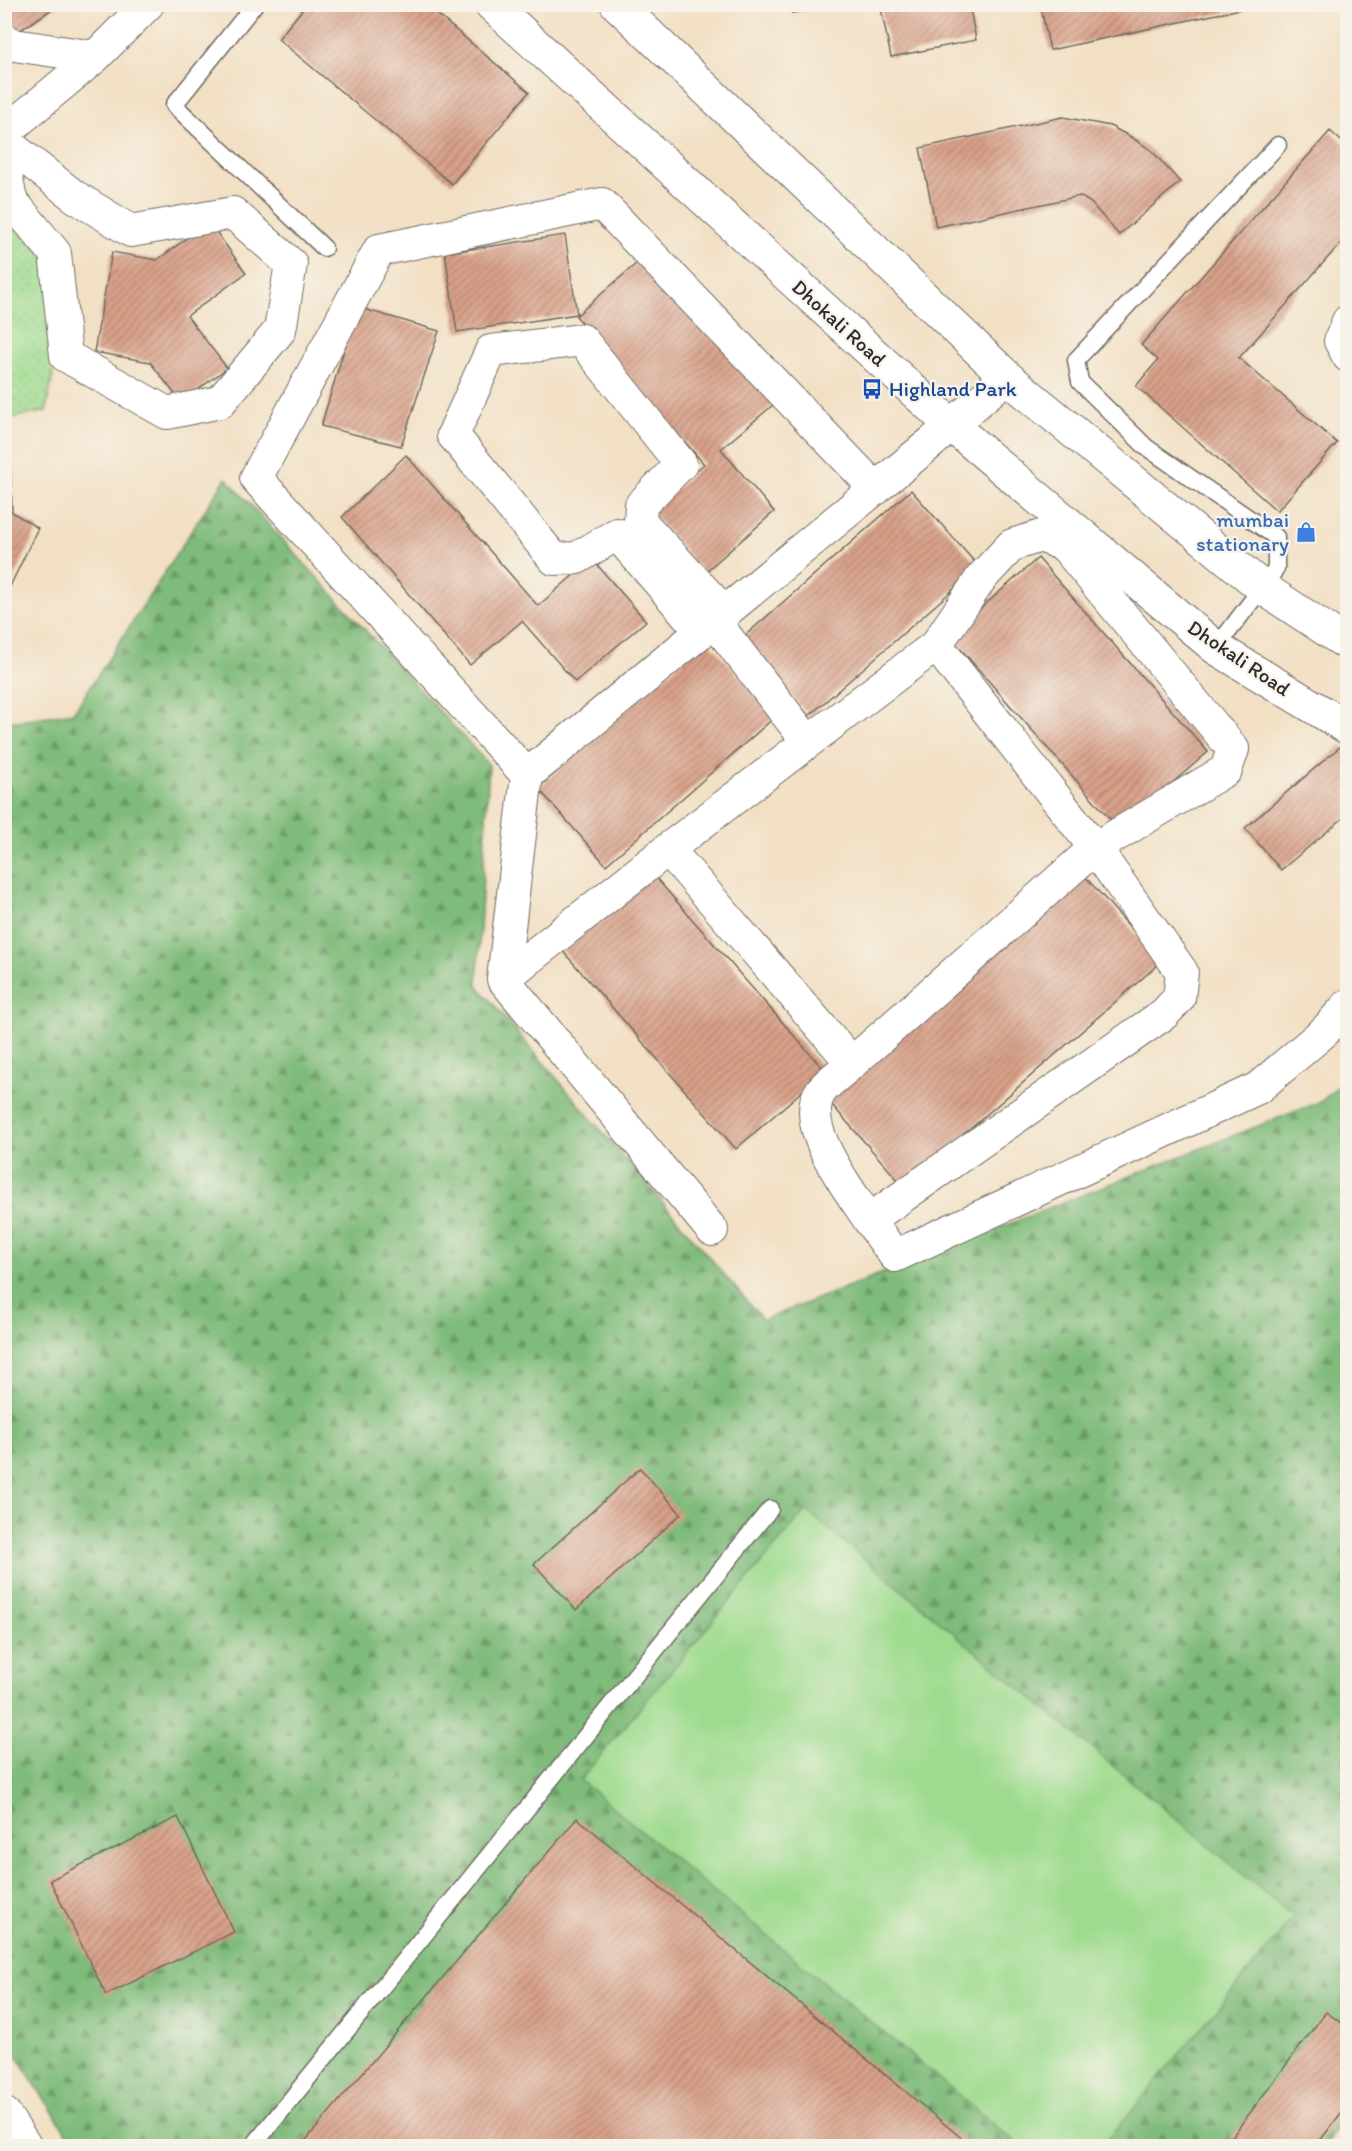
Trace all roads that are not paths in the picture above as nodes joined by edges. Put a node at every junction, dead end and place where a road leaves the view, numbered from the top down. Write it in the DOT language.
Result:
graph roads {
  1 [pos="255,4"];
  2 [pos="491,4"];
  3 [pos="617,4"];
  4 [pos="141,7"];
  5 [pos="4,39"];
  6 [pos="95,57"];
  7 [pos="4,133"];
  8 [pos="4,141"];
  9 [pos="1278,145"];
  10 [pos="4,164"];
  11 [pos="8,200"];
  12 [pos="324,248"];
  13 [pos="1347,321"];
  14 [pos="1347,356"];
  15 [pos="1007,377"];
  16 [pos="951,425"];
  17 [pos="876,489"];
  18 [pos="1263,588"];
  19 [pos="714,622"];
  20 [pos="1347,644"];
  21 [pos="936,645"];
  22 [pos="1216,648"];
  23 [pos="1347,728"];
  24 [pos="808,742"];
  25 [pos="527,775"];
  26 [pos="1095,848"];
  27 [pos="668,849"];
  28 [pos="503,980"];
  29 [pos="1347,1005"];
  30 [pos="852,1063"];
  31 [pos="869,1220"];
  32 [pos="712,1230"];
  33 [pos="770,1509"];
  34 [pos="4,2114"];
  35 [pos="25,2146"];
  36 [pos="253,2146"];
  1 -- 12 [label="lane"];
  2 -- 16 [label="street, Dhokali Road"];
  3 -- 15 [label="street"];
  4 -- 6 [label="street"];
  5 -- 6 [label="street"];
  6 -- 7 [label="street"];
  8 -- 11 [label="street"];
  9 -- 18 [label="lane"];
  10 -- 11 [label="street"];
  13 -- 14 [label="street"];
  15 -- 16 [label="street"];
  15 -- 18 [label="street"];
  16 -- 17 [label="street"];
  16 -- 22 [label="street, Dhokali Road"];
  17 -- 19 [label="street"];
  17 -- 25 [label="street"];
  18 -- 20 [label="street"];
  18 -- 22 [label="lane"];
  19 -- 19 [label="street"];
  19 -- 24 [label="street"];
  19 -- 25 [label="street"];
  21 -- 24 [label="street"];
  21 -- 26 [label="street"];
  21 -- 26 [label="street"];
  22 -- 23 [label="street, Dhokali Road"];
  24 -- 27 [label="street"];
  25 -- 28 [label="street"];
  26 -- 30 [label="street"];
  26 -- 31 [label="street"];
  27 -- 28 [label="street"];
  27 -- 30 [label="street"];
  28 -- 32 [label="street"];
  29 -- 31 [label="street"];
  30 -- 31 [label="street"];
  33 -- 36 [label="lane"];
  34 -- 35 [label="street"];
}
